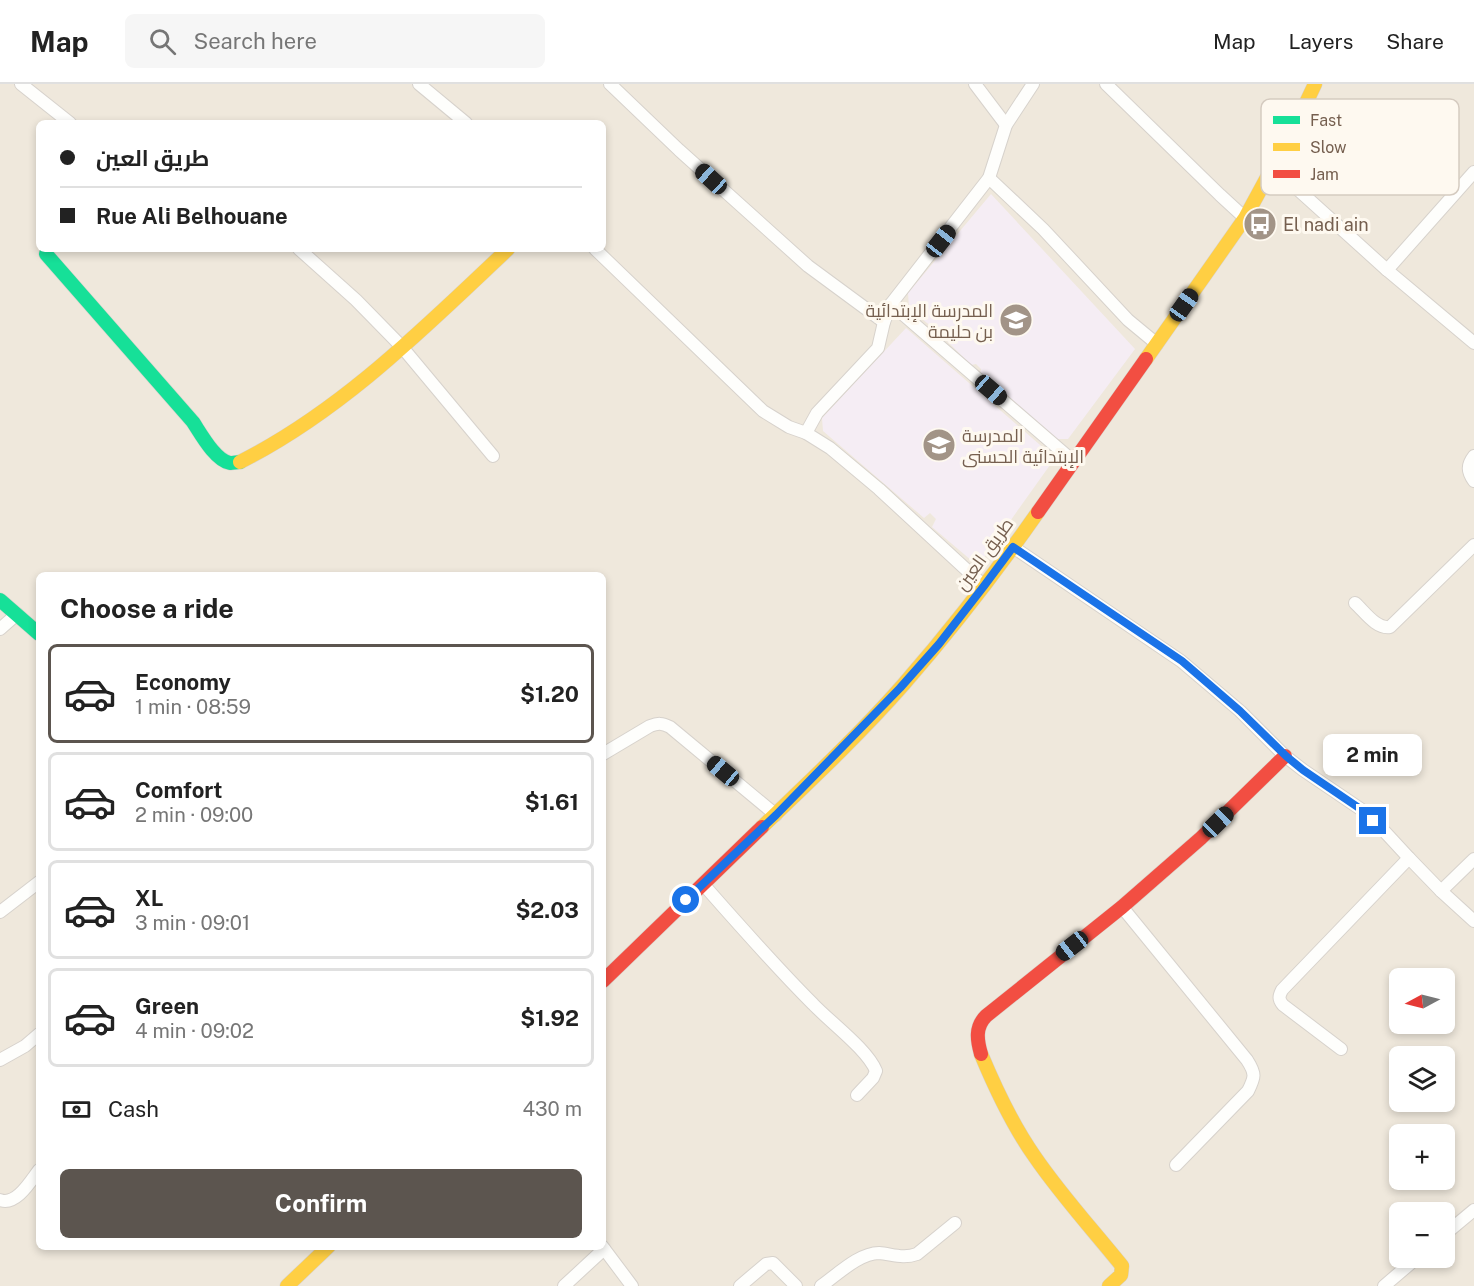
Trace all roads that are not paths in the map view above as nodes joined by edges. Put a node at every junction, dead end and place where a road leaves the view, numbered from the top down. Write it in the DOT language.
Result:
graph roads {
  1 [pos="21,84"];
  2 [pos="419,84"];
  3 [pos="610,84"];
  4 [pos="975,84"];
  5 [pos="1033,84"];
  6 [pos="1106,84"];
  7 [pos="1315,84"];
  8 [pos="1308,99"];
  9 [pos="66,120"];
  10 [pos="462,120"];
  11 [pos="1006,125"];
  12 [pos="1474,172"];
  13 [pos="989,178"];
  14 [pos="1459,189"];
  15 [pos="1261,190"];
  16 [pos="1305,195"];
  17 [pos="1454,195"];
  18 [pos="1245,218"];
  19 [pos="302,252"];
  20 [pos="505,252"];
  21 [pos="598,252"];
  22 [pos="46,255"];
  23 [pos="1387,270"];
  24 [pos="891,304"];
  25 [pos="884,322"];
  26 [pos="1474,343"];
  27 [pos="1157,344"];
  28 [pos="402,347"];
  29 [pos="807,434"];
  30 [pos="493,456"];
  31 [pos="1474,456"];
  32 [pos="1073,461"];
  33 [pos="1474,481"];
  34 [pos="1474,544"];
  35 [pos="1013,547"];
  36 [pos="984,586"];
  37 [pos="0,600"];
  38 [pos="1355,603"];
  39 [pos="17,614"];
  40 [pos="0,629"];
  41 [pos="36,631"];
  42 [pos="606,752"];
  43 [pos="1286,756"];
  44 [pos="776,815"];
  45 [pos="1409,858"];
  46 [pos="1474,859"];
  47 [pos="36,884"];
  48 [pos="703,884"];
  49 [pos="1441,891"];
  50 [pos="1122,907"];
  51 [pos="0,912"];
  52 [pos="1474,921"];
  53 [pos="606,978"];
  54 [pos="36,1037"];
  55 [pos="1341,1049"];
  56 [pos="1,1058"];
  57 [pos="857,1095"];
  58 [pos="1176,1165"];
  59 [pos="36,1174"];
  60 [pos="0,1200"];
  61 [pos="1474,1210"];
  62 [pos="955,1223"];
  63 [pos="1455,1226"];
  64 [pos="325,1250"];
  65 [pos="601,1250"];
  66 [pos="605,1250"];
  67 [pos="1405,1268"];
  68 [pos="287,1286"];
  69 [pos="564,1286"];
  70 [pos="632,1286"];
  71 [pos="740,1286"];
  72 [pos="796,1286"];
  73 [pos="821,1286"];
  74 [pos="1109,1286"];
  75 [pos="1384,1286"];
  1 -- 9 [label="street"];
  2 -- 10 [label="street"];
  3 -- 25 [label="street"];
  4 -- 11 [label="street"];
  5 -- 11 [label="street"];
  6 -- 18 [label="street"];
  7 -- 8 [label="street, طريق العين"];
  11 -- 13 [label="street"];
  12 -- 14 [label="street"];
  13 -- 24 [label="street"];
  13 -- 27 [label="street"];
  15 -- 18 [label="street, طريق العين"];
  16 -- 23 [label="street"];
  17 -- 23 [label="street"];
  18 -- 27 [label="street, طريق العين"];
  19 -- 28 [label="street"];
  20 -- 28 [label="street"];
  21 -- 29 [label="street"];
  22 -- 28 [label="street"];
  23 -- 26 [label="street"];
  24 -- 25 [label="street"];
  24 -- 32 [label="street"];
  25 -- 29 [label="street"];
  27 -- 32 [label="street, طريق العين"];
  28 -- 30 [label="street"];
  29 -- 36 [label="street"];
  31 -- 33 [label="street"];
  32 -- 35 [label="street, طريق العين"];
  34 -- 38 [label="street"];
  35 -- 36 [label="street, طريق العين"];
  35 -- 43 [label="street"];
  36 -- 44 [label="street, طريق العين"];
  37 -- 39 [label="street"];
  39 -- 40 [label="street"];
  39 -- 41 [label="street"];
  42 -- 44 [label="street"];
  43 -- 45 [label="street"];
  43 -- 50 [label="street"];
  44 -- 48 [label="street, طريق العين"];
  45 -- 49 [label="street"];
  45 -- 55 [label="street"];
  46 -- 49 [label="street"];
  47 -- 51 [label="street"];
  48 -- 53 [label="street, طريق العين"];
  48 -- 57 [label="street"];
  49 -- 52 [label="street"];
  50 -- 58 [label="street"];
  50 -- 74 [label="street"];
  54 -- 56 [label="street"];
  59 -- 60 [label="street"];
  61 -- 63 [label="street"];
  62 -- 73 [label="street"];
  64 -- 68 [label="street"];
  65 -- 69 [label="street"];
  66 -- 70 [label="street"];
  67 -- 75 [label="street"];
  71 -- 72 [label="street"];
}
